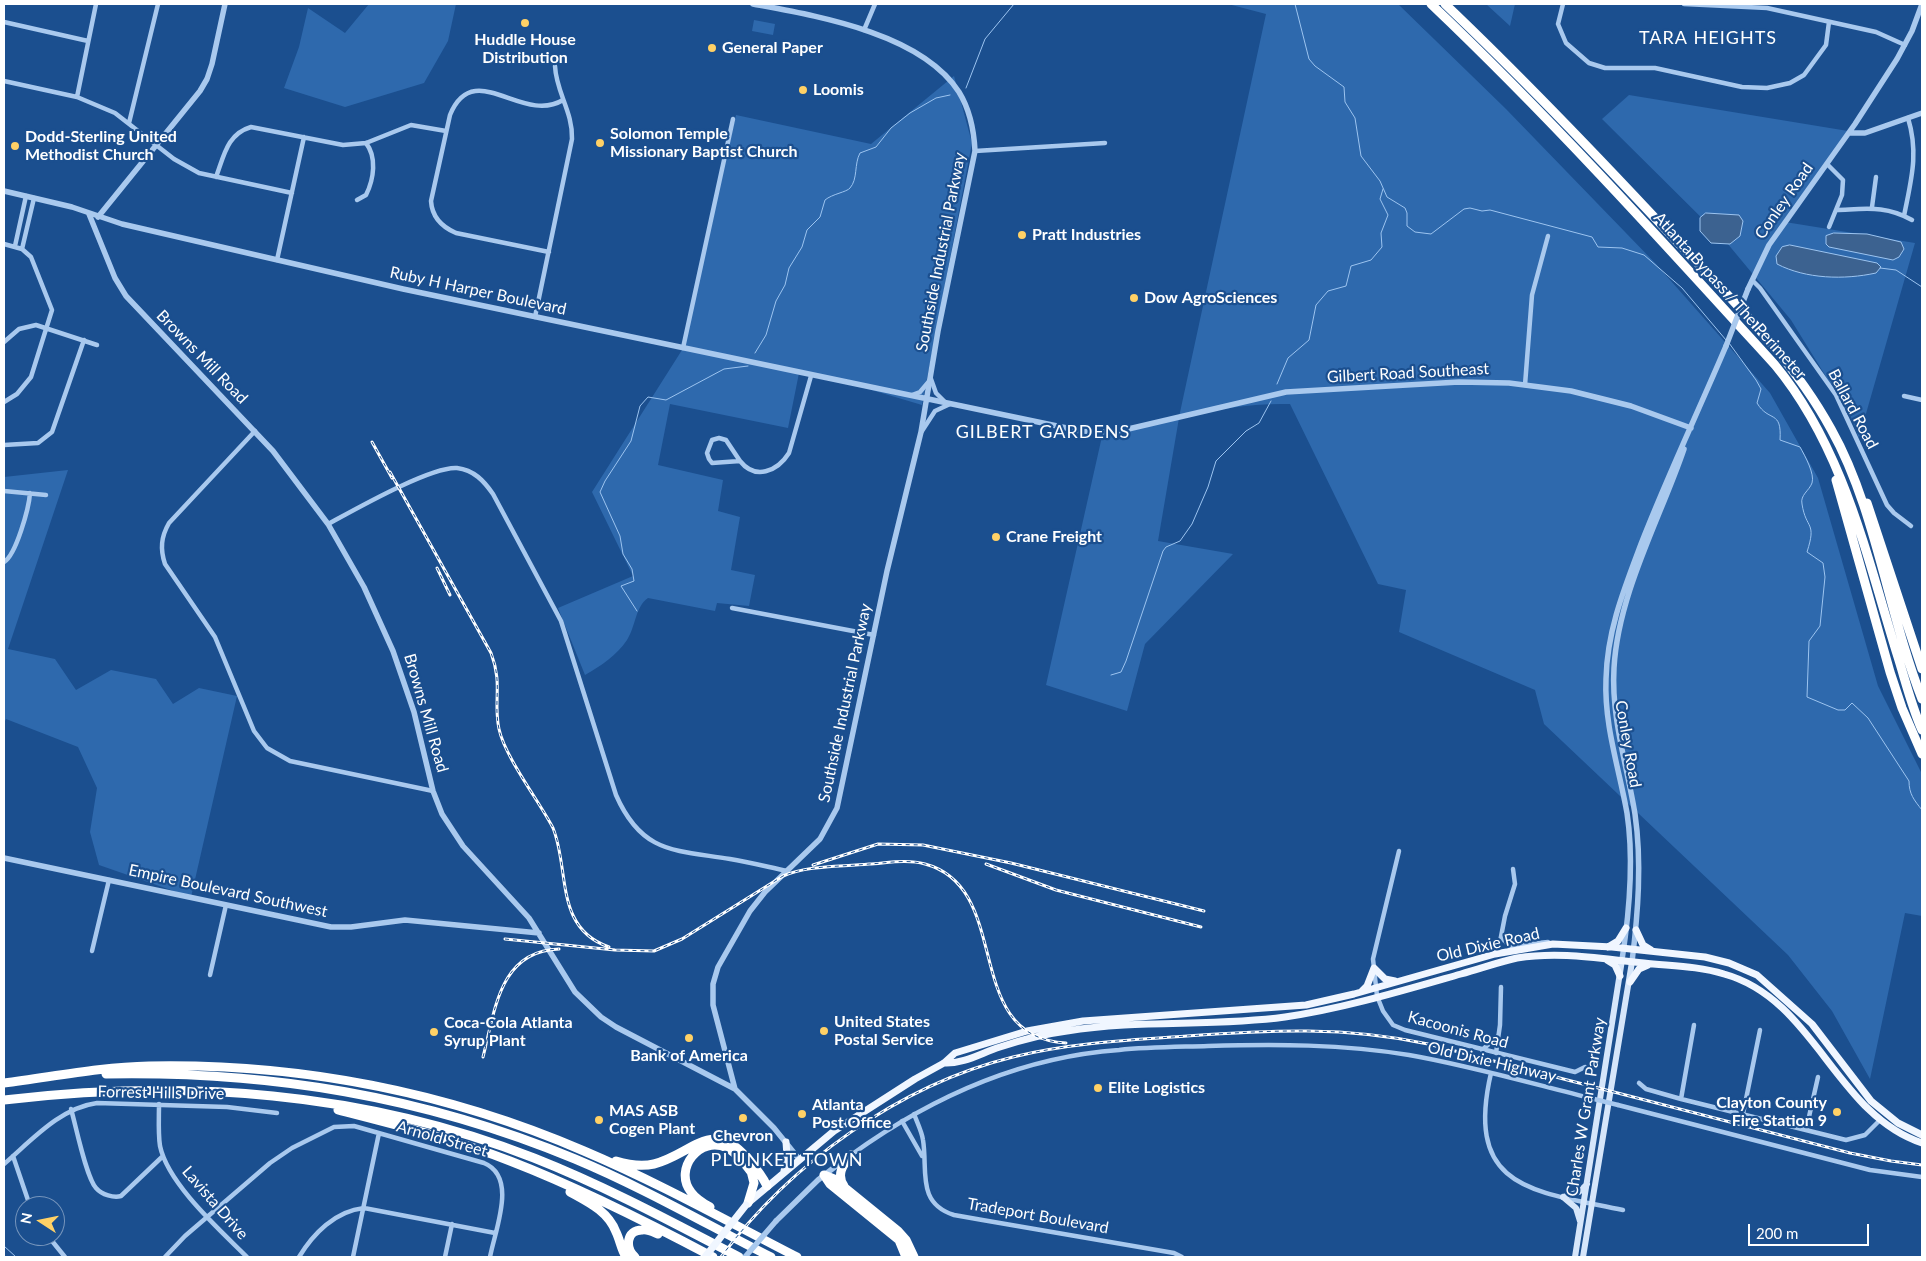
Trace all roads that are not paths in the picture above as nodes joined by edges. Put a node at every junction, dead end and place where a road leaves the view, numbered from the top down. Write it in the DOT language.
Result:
graph roads {
  1 [pos="96,4"];
  2 [pos="158,4"];
  3 [pos="225,4"];
  4 [pos="753,4"];
  5 [pos="875,4"];
  6 [pos="1431,4"];
  7 [pos="1446,4"];
  8 [pos="1563,4"];
  9 [pos="1684,4"];
  10 [pos="1922,4"];
  11 [pos="4,22"];
  12 [pos="1829,22"];
  13 [pos="864,30"];
  14 [pos="88,41"];
  15 [pos="1905,45"];
  16 [pos="555,66"];
  17 [pos="4,81"];
  18 [pos="77,97"];
  19 [pos="563,100"];
  20 [pos="1922,113"];
  21 [pos="1908,118"];
  22 [pos="733,119"];
  23 [pos="128,123"];
  24 [pos="446,131"];
  25 [pos="1849,133"];
  26 [pos="304,137"];
  27 [pos="366,142"];
  28 [pos="1105,143"];
  29 [pos="156,145"];
  30 [pos="975,151"];
  31 [pos="1827,164"];
  32 [pos="216,177"];
  33 [pos="1876,177"];
  34 [pos="4,191"];
  35 [pos="292,194"];
  36 [pos="26,196"];
  37 [pos="34,198"];
  38 [pos="357,200"];
  39 [pos="1872,207"];
  40 [pos="1836,210"];
  41 [pos="89,214"];
  42 [pos="1904,216"];
  43 [pos="98,217"];
  44 [pos="1912,220"];
  45 [pos="1829,227"];
  46 [pos="1548,236"];
  47 [pos="4,244"];
  48 [pos="15,246"];
  49 [pos="22,249"];
  50 [pos="549,252"];
  51 [pos="277,260"];
  52 [pos="1752,280"];
  53 [pos="535,317"];
  54 [pos="48,328"];
  55 [pos="84,340"];
  56 [pos="4,342"];
  57 [pos="98,345"];
  58 [pos="682,348"];
  59 [pos="745,354"];
  60 [pos="744,361"];
  61 [pos="811,376"];
  62 [pos="931,379"];
  63 [pos="1525,385"];
  64 [pos="908,396"];
  65 [pos="1904,396"];
  66 [pos="928,400"];
  67 [pos="1922,400"];
  68 [pos="4,402"];
  69 [pos="950,404"];
  70 [pos="1182,417"];
  71 [pos="1692,428"];
  72 [pos="255,431"];
  73 [pos="922,432"];
  74 [pos="4,445"];
  75 [pos="1831,455"];
  76 [pos="740,461"];
  77 [pos="1850,469"];
  78 [pos="4,491"];
  79 [pos="30,493"];
  80 [pos="46,495"];
  81 [pos="328,524"];
  82 [pos="1911,526"];
  83 [pos="4,562"];
  84 [pos="732,608"];
  85 [pos="874,636"];
  86 [pos="1922,669"];
  87 [pos="1922,699"];
  88 [pos="1922,730"];
  89 [pos="1922,754"];
  90 [pos="434,791"];
  91 [pos="1398,852"];
  92 [pos="4,858"];
  93 [pos="1513,869"];
  94 [pos="787,871"];
  95 [pos="109,880"];
  96 [pos="226,905"];
  97 [pos="1626,928"];
  98 [pos="1636,930"];
  99 [pos="539,933"];
  100 [pos="1502,937"];
  101 [pos="1573,945"];
  102 [pos="1607,947"];
  103 [pos="1624,948"];
  104 [pos="1634,950"];
  105 [pos="92,951"];
  106 [pos="1655,952"];
  107 [pos="1495,954"];
  108 [pos="1602,957"];
  109 [pos="1622,960"];
  110 [pos="1632,962"];
  111 [pos="1652,964"];
  112 [pos="1374,968"];
  113 [pos="210,974"];
  114 [pos="1620,976"];
  115 [pos="1397,981"];
  116 [pos="1630,982"];
  117 [pos="1377,987"];
  118 [pos="1500,987"];
  119 [pos="1361,992"];
  120 [pos="1377,996"];
  121 [pos="1083,1025"];
  122 [pos="1694,1025"];
  123 [pos="1760,1030"];
  124 [pos="1498,1036"];
  125 [pos="1482,1050"];
  126 [pos="1496,1053"];
  127 [pos="1585,1067"];
  128 [pos="1491,1073"];
  129 [pos="1818,1077"];
  130 [pos="41,1078"];
  131 [pos="4,1083"];
  132 [pos="1639,1083"];
  133 [pos="734,1089"];
  134 [pos="1681,1099"];
  135 [pos="4,1100"];
  136 [pos="302,1100"];
  137 [pos="159,1104"];
  138 [pos="416,1106"];
  139 [pos="71,1109"];
  140 [pos="276,1113"];
  141 [pos="914,1114"];
  142 [pos="1743,1114"];
  143 [pos="1885,1114"];
  144 [pos="1880,1120"];
  145 [pos="902,1121"];
  146 [pos="1806,1130"];
  147 [pos="379,1133"];
  148 [pos="1922,1135"];
  149 [pos="786,1142"];
  150 [pos="1922,1143"];
  151 [pos="585,1151"];
  152 [pos="851,1155"];
  153 [pos="13,1156"];
  154 [pos="163,1156"];
  155 [pos="799,1158"];
  156 [pos="924,1162"];
  157 [pos="4,1164"];
  158 [pos="751,1171"];
  159 [pos="784,1171"];
  160 [pos="535,1172"];
  161 [pos="824,1175"];
  162 [pos="1922,1177"];
  163 [pos="1588,1183"];
  164 [pos="768,1186"];
  165 [pos="844,1186"];
  166 [pos="27,1196"];
  167 [pos="1563,1197"];
  168 [pos="1585,1202"];
  169 [pos="1593,1203"];
  170 [pos="747,1204"];
  171 [pos="364,1208"];
  172 [pos="1623,1210"];
  173 [pos="206,1216"];
  174 [pos="452,1224"];
  175 [pos="737,1226"];
  176 [pos="1581,1227"];
  177 [pos="495,1233"];
  178 [pos="56,1246"];
  179 [pos="696,1248"];
  180 [pos="709,1256"];
  181 [pos="64,1257"];
  182 [pos="165,1257"];
  183 [pos="247,1257"];
  184 [pos="299,1257"];
  185 [pos="353,1257"];
  186 [pos="445,1257"];
  187 [pos="490,1257"];
  188 [pos="626,1257"];
  189 [pos="635,1257"];
  190 [pos="739,1257"];
  191 [pos="745,1257"];
  192 [pos="759,1257"];
  193 [pos="771,1257"];
  194 [pos="797,1257"];
  195 [pos="906,1257"];
  196 [pos="914,1257"];
  197 [pos="1182,1257"];
  198 [pos="1575,1257"];
  199 [pos="1583,1257"];
  1 -- 14 [label="street"];
  2 -- 23 [label="street"];
  3 -- 29 [label="street"];
  4 -- 13 [label="street, Southside Industrial Parkway"];
  5 -- 13 [label="street"];
  6 -- 75 [label="highway, Atlanta Bypass / The Perimeter"];
  7 -- 77 [label="highway, Atlanta Bypass / The Perimeter"];
  8 -- 12 [label="street"];
  9 -- 12 [label="street"];
  10 -- 15 [label="street, Conley Road"];
  11 -- 14 [label="street"];
  12 -- 15 [label="street"];
  13 -- 30 [label="street, Southside Industrial Parkway"];
  14 -- 18 [label="street"];
  15 -- 25 [label="street, Conley Road"];
  16 -- 19 [label="street"];
  17 -- 18 [label="street"];
  18 -- 23 [label="street"];
  19 -- 24 [label="street"];
  19 -- 50 [label="street"];
  20 -- 21 [label="street"];
  21 -- 25 [label="street"];
  21 -- 42 [label="street"];
  22 -- 58 [label="street"];
  23 -- 29 [label="street"];
  24 -- 27 [label="street"];
  24 -- 50 [label="street"];
  25 -- 31 [label="street, Conley Road"];
  26 -- 27 [label="street"];
  26 -- 32 [label="street"];
  26 -- 35 [label="street"];
  27 -- 38 [label="street"];
  28 -- 30 [label="street"];
  29 -- 32 [label="street"];
  29 -- 43 [label="street"];
  30 -- 62 [label="street, Southside Industrial Parkway"];
  31 -- 40 [label="street"];
  31 -- 52 [label="street, Conley Road"];
  32 -- 35 [label="street"];
  33 -- 39 [label="street"];
  34 -- 36 [label="street, Ruby H Harper Boulevard"];
  35 -- 51 [label="street"];
  36 -- 37 [label="street, Ruby H Harper Boulevard"];
  36 -- 48 [label="street"];
  37 -- 41 [label="street, Ruby H Harper Boulevard"];
  37 -- 49 [label="street"];
  39 -- 40 [label="street"];
  39 -- 42 [label="street"];
  40 -- 45 [label="street"];
  41 -- 43 [label="street, Ruby H Harper Boulevard"];
  41 -- 72 [label="street, Browns Mill Road"];
  42 -- 44 [label="street"];
  43 -- 51 [label="street, Ruby H Harper Boulevard"];
  46 -- 63 [label="street"];
  47 -- 48 [label="street"];
  48 -- 49 [label="street"];
  49 -- 54 [label="street"];
  50 -- 53 [label="street"];
  51 -- 53 [label="street, Ruby H Harper Boulevard"];
  52 -- 71 [label="street, Conley Road, bridge"];
  52 -- 82 [label="street, Ballard Road"];
  53 -- 58 [label="street, Ruby H Harper Boulevard"];
  54 -- 55 [label="street"];
  54 -- 56 [label="street"];
  54 -- 68 [label="street"];
  55 -- 57 [label="street"];
  55 -- 74 [label="street"];
  58 -- 60 [label="street, Ruby H Harper Boulevard"];
  59 -- 60 [label="street"];
  60 -- 61 [label="street, Ruby H Harper Boulevard"];
  61 -- 64 [label="street, Ruby H Harper Boulevard"];
  61 -- 76 [label="street"];
  62 -- 64 [label="street"];
  62 -- 66 [label="street, Southside Industrial Parkway"];
  62 -- 69 [label="street"];
  63 -- 70 [label="street, Gilbert Road Southeast"];
  63 -- 71 [label="street, Gilbert Road Southeast"];
  64 -- 66 [label="street, Ruby H Harper Boulevard"];
  65 -- 67 [label="street"];
  66 -- 69 [label="street, Ruby H Harper Boulevard"];
  66 -- 73 [label="street, Southside Industrial Parkway"];
  69 -- 70 [label="street, Ruby H Harper Boulevard"];
  69 -- 73 [label="street, Southside Industrial Parkway"];
  71 -- 97 [label="street, Conley Road"];
  71 -- 98 [label="street, Conley Road"];
  72 -- 81 [label="street, Browns Mill Road"];
  72 -- 90 [label="street"];
  73 -- 85 [label="street, Southside Industrial Parkway"];
  75 -- 88 [label="highway, Atlanta Bypass / The Perimeter"];
  75 -- 89 [label="highway"];
  76 -- 76 [label="street"];
  77 -- 86 [label="highway"];
  77 -- 87 [label="highway, Atlanta Bypass / The Perimeter"];
  78 -- 79 [label="street"];
  79 -- 80 [label="street"];
  79 -- 83 [label="street"];
  81 -- 90 [label="street, Browns Mill Road"];
  81 -- 94 [label="street"];
  84 -- 85 [label="street"];
  85 -- 94 [label="street, Southside Industrial Parkway"];
  90 -- 99 [label="street, Browns Mill Road"];
  91 -- 112 [label="street, Kacoonis Road"];
  92 -- 95 [label="street, Empire Boulevard Southwest"];
  93 -- 100 [label="street"];
  94 -- 133 [label="street, Southside Industrial Parkway"];
  95 -- 96 [label="street, Empire Boulevard Southwest"];
  95 -- 105 [label="street"];
  96 -- 99 [label="street, Empire Boulevard Southwest"];
  96 -- 113 [label="street"];
  97 -- 102 [label="main road"];
  97 -- 103 [label="street, Conley Road"];
  98 -- 104 [label="street, Conley Road"];
  98 -- 106 [label="main road"];
  99 -- 133 [label="street, Browns Mill Road"];
  100 -- 101 [label="street"];
  100 -- 107 [label="street"];
  101 -- 102 [label="main road, Old Dixie Road"];
  101 -- 107 [label="main road, Old Dixie Road"];
  102 -- 103 [label="main road, Old Dixie Road"];
  103 -- 104 [label="main road, Old Dixie Road"];
  103 -- 109 [label="street, Conley Road"];
  104 -- 106 [label="main road, Old Dixie Road"];
  104 -- 110 [label="street, Conley Road"];
  106 -- 143 [label="main road, Old Dixie Road"];
  107 -- 115 [label="main road, Old Dixie Road"];
  108 -- 109 [label="main road, Old Dixie Road"];
  108 -- 114 [label="main road"];
  108 -- 120 [label="main road, Old Dixie Road"];
  109 -- 110 [label="main road, Old Dixie Road"];
  109 -- 114 [label="main road, Charles W Grant Parkway"];
  110 -- 111 [label="main road, Old Dixie Road"];
  110 -- 116 [label="main road, Charles W Grant Parkway"];
  111 -- 116 [label="main road"];
  111 -- 144 [label="main road, Old Dixie Road"];
  112 -- 115 [label="main road"];
  112 -- 117 [label="street, Kacoonis Road"];
  112 -- 119 [label="main road"];
  114 -- 163 [label="main road, Charles W Grant Parkway"];
  115 -- 117 [label="main road, Old Dixie Road"];
  116 -- 169 [label="main road, Charles W Grant Parkway"];
  117 -- 119 [label="main road, Old Dixie Road"];
  117 -- 120 [label="street, Kacoonis Road"];
  118 -- 124 [label="street"];
  119 -- 121 [label="main road, Old Dixie Road"];
  120 -- 121 [label="main road, Old Dixie Road"];
  120 -- 125 [label="street, Kacoonis Road"];
  121 -- 155 [label="main road"];
  122 -- 134 [label="street"];
  123 -- 142 [label="street"];
  124 -- 125 [label="street"];
  124 -- 126 [label="street"];
  125 -- 126 [label="street, Kacoonis Road"];
  126 -- 127 [label="street, Kacoonis Road"];
  128 -- 141 [label="street, Old Dixie Highway"];
  128 -- 162 [label="street, Old Dixie Highway, bridge"];
  128 -- 167 [label="street"];
  129 -- 146 [label="street"];
  130 -- 131 [label="highway"];
  130 -- 138 [label="highway"];
  130 -- 151 [label="highway"];
  132 -- 134 [label="street"];
  133 -- 149 [label="street, Browns Mill Road"];
  134 -- 142 [label="street"];
  135 -- 136 [label="highway"];
  136 -- 160 [label="highway"];
  136 -- 190 [label="highway"];
  137 -- 139 [label="street, Forrest Hills Drive"];
  137 -- 140 [label="street, Forrest Hills Drive"];
  137 -- 154 [label="street, Lavista Drive"];
  138 -- 192 [label="highway"];
  138 -- 193 [label="highway"];
  139 -- 153 [label="street, Forrest Hills Drive"];
  139 -- 154 [label="street"];
  141 -- 145 [label="street, Old Dixie Highway"];
  141 -- 156 [label="street, Tradeport Boulevard"];
  142 -- 146 [label="street"];
  143 -- 144 [label="street"];
  143 -- 148 [label="main road, Old Dixie Road"];
  144 -- 146 [label="street"];
  144 -- 150 [label="main road, Old Dixie Road"];
  145 -- 152 [label="street, Old Dixie Highway"];
  145 -- 156 [label="street, Tradeport Boulevard"];
  147 -- 171 [label="street"];
  147 -- 173 [label="street, Arnold Street"];
  147 -- 177 [label="street, Arnold Street"];
  149 -- 155 [label="street, Browns Mill Road"];
  149 -- 159 [label="main road"];
  151 -- 164 [label="highway"];
  151 -- 175 [label="highway"];
  152 -- 161 [label="street"];
  152 -- 165 [label="highway"];
  153 -- 157 [label="street, Forrest Hills Drive"];
  153 -- 166 [label="street"];
  154 -- 173 [label="street, Lavista Drive"];
  155 -- 159 [label="main road"];
  156 -- 197 [label="street, Tradeport Boulevard"];
  158 -- 164 [label="highway"];
  158 -- 170 [label="highway"];
  158 -- 175 [label="highway"];
  159 -- 164 [label="main road"];
  160 -- 179 [label="highway"];
  160 -- 188 [label="highway"];
  161 -- 165 [label="highway"];
  161 -- 191 [label="street, bridge"];
  161 -- 195 [label="highway"];
  163 -- 167 [label="main road"];
  163 -- 168 [label="main road, Charles W Grant Parkway"];
  164 -- 170 [label="main road"];
  165 -- 196 [label="highway"];
  167 -- 168 [label="street"];
  167 -- 176 [label="main road"];
  168 -- 169 [label="street"];
  168 -- 176 [label="main road, Charles W Grant Parkway"];
  169 -- 172 [label="street"];
  169 -- 199 [label="main road, Charles W Grant Parkway"];
  170 -- 180 [label="main road, bridge"];
  171 -- 174 [label="street"];
  171 -- 184 [label="street"];
  171 -- 185 [label="street"];
  173 -- 182 [label="street, Arnold Street"];
  173 -- 183 [label="street, Lavista Drive"];
  174 -- 177 [label="street"];
  174 -- 186 [label="street"];
  175 -- 194 [label="highway"];
  176 -- 198 [label="main road, Charles W Grant Parkway"];
  177 -- 187 [label="street, Arnold Street"];
  178 -- 181 [label="street"];
  179 -- 180 [label="highway"];
  179 -- 189 [label="highway"];
}
